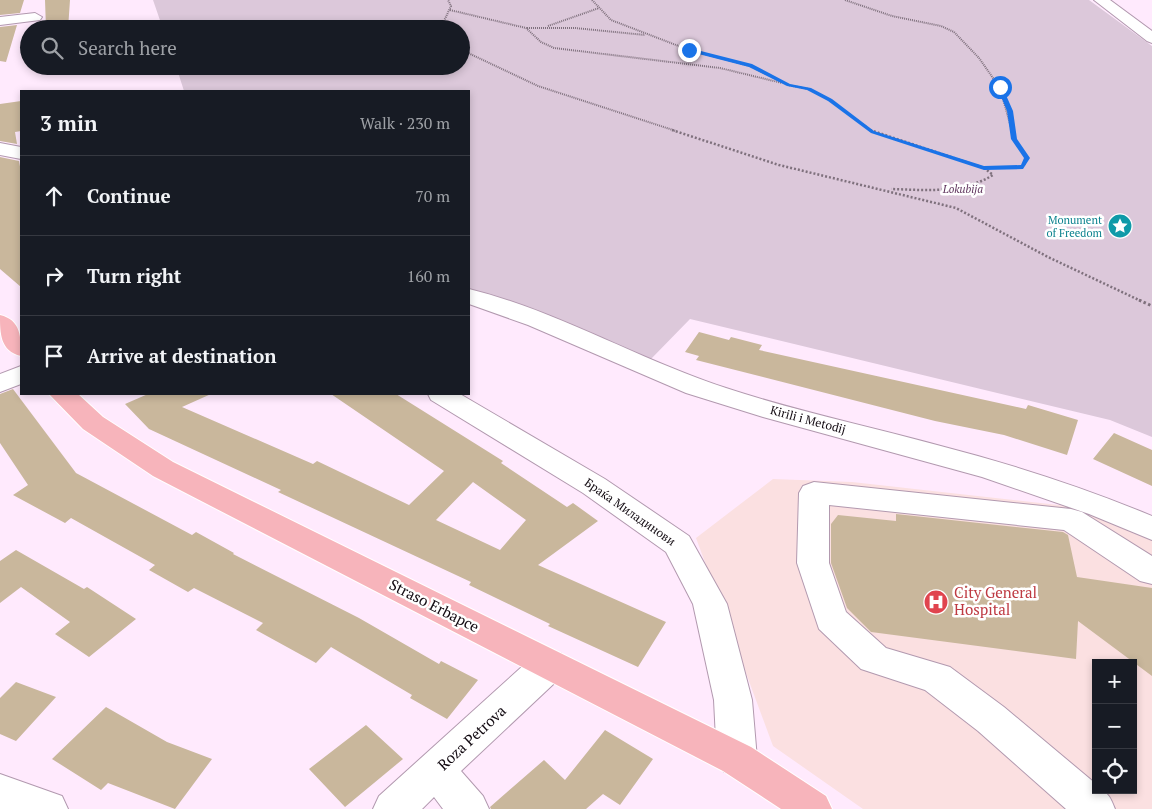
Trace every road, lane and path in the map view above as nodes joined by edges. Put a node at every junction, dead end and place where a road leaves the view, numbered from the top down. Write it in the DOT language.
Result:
graph roads {
  1 [pos="34,0"];
  2 [pos="448,0"];
  3 [pos="592,0"];
  4 [pos="845,0"];
  5 [pos="1100,0"];
  6 [pos="599,8"];
  7 [pos="450,10"];
  8 [pos="36,20"];
  9 [pos="445,20"];
  10 [pos="0,21"];
  11 [pos="20,22"];
  12 [pos="526,28"];
  13 [pos="544,28"];
  14 [pos="651,36"];
  15 [pos="1152,38"];
  16 [pos="470,54"];
  17 [pos="788,85"];
  18 [pos="0,149"];
  19 [pos="20,153"];
  20 [pos="984,168"];
  21 [pos="884,189"];
  22 [pos="470,296"];
  23 [pos="1152,306"];
  24 [pos="0,322"];
  25 [pos="20,347"];
  26 [pos="20,374"];
  27 [pos="0,384"];
  28 [pos="63,395"];
  29 [pos="443,395"];
  30 [pos="1152,529"];
  31 [pos="1152,572"];
  32 [pos="549,665"];
  33 [pos="737,759"];
  34 [pos="436,771"];
  35 [pos="0,793"];
  36 [pos="48,809"];
  37 [pos="393,809"];
  38 [pos="469,809"];
  39 [pos="812,809"];
  40 [pos="1096,809"];
  1 -- 8 [label="street"];
  2 -- 7 [label="path"];
  3 -- 6 [label="path"];
  4 -- 20 [label="path"];
  5 -- 15 [label="street"];
  6 -- 13 [label="path"];
  6 -- 14 [label="path"];
  7 -- 9 [label="path"];
  7 -- 12 [label="path"];
  10 -- 11 [label="street"];
  12 -- 13 [label="path"];
  12 -- 17 [label="path"];
  13 -- 14 [label="path"];
  14 -- 17 [label="path"];
  16 -- 21 [label="path"];
  17 -- 20 [label="path"];
  18 -- 19 [label="street"];
  20 -- 21 [label="path"];
  21 -- 23 [label="path"];
  22 -- 30 [label="street, Kirili i Metodij"];
  24 -- 25 [label="main road"];
  26 -- 27 [label="street"];
  28 -- 32 [label="main road, Straso Erbapce"];
  29 -- 33 [label="street, Браќа Миладинови"];
  31 -- 40 [label="street"];
  32 -- 33 [label="main road, Straso Erbapce"];
  32 -- 34 [label="street, Roza Petrova"];
  33 -- 39 [label="main road, Straso Erbapce"];
  34 -- 37 [label="street, Roza Petrova"];
  34 -- 38 [label="street"];
  35 -- 36 [label="street"];
}
